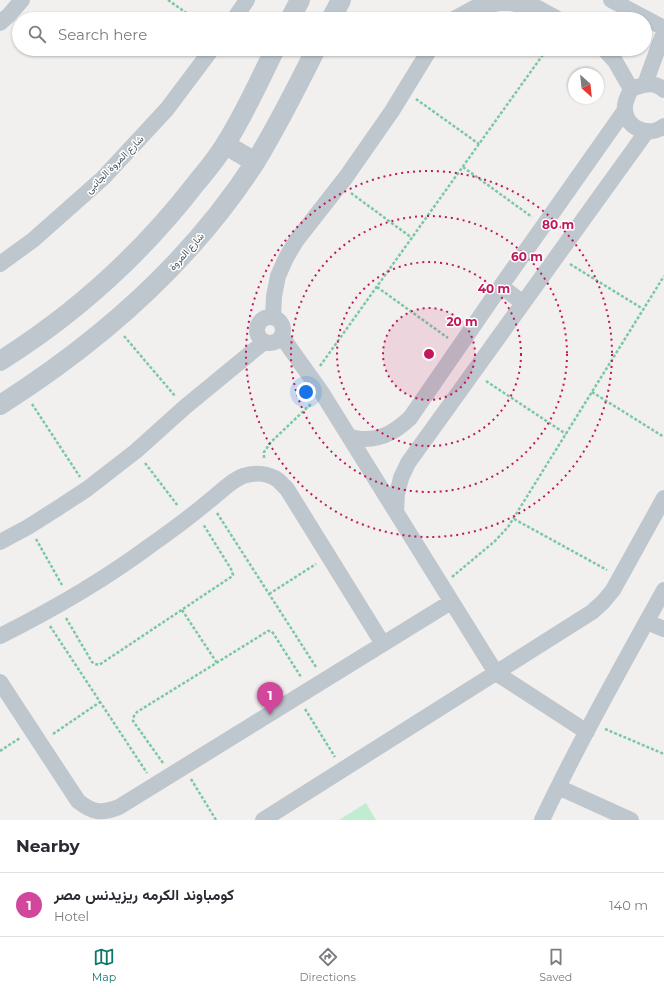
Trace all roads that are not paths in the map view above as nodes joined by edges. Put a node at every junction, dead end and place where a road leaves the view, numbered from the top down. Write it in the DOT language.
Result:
graph roads {
  1 [pos="22,0"];
  2 [pos="247,0"];
  3 [pos="300,0"];
  4 [pos="341,0"];
  5 [pos="611,0"];
  6 [pos="239,12"];
  7 [pos="294,12"];
  8 [pos="335,12"];
  9 [pos="467,12"];
  10 [pos="545,12"];
  11 [pos="634,12"];
  12 [pos="652,22"];
  13 [pos="0,23"];
  14 [pos="664,28"];
  15 [pos="664,32"];
  16 [pos="207,56"];
  17 [pos="272,56"];
  18 [pos="312,56"];
  19 [pos="426,56"];
  20 [pos="610,56"];
  21 [pos="638,87"];
  22 [pos="664,90"];
  23 [pos="625,110"];
  24 [pos="664,126"];
  25 [pos="648,132"];
  26 [pos="226,145"];
  27 [pos="255,162"];
  28 [pos="0,264"];
  29 [pos="501,286"];
  30 [pos="523,303"];
  31 [pos="273,317"];
  32 [pos="282,337"];
  33 [pos="264,342"];
  34 [pos="0,361"];
  35 [pos="0,405"];
  36 [pos="350,437"];
  37 [pos="664,498"];
  38 [pos="396,511"];
  39 [pos="0,542"];
  40 [pos="664,590"];
  41 [pos="451,602"];
  42 [pos="647,622"];
  43 [pos="664,629"];
  44 [pos="0,636"];
  45 [pos="383,644"];
  46 [pos="496,673"];
  47 [pos="0,682"];
  48 [pos="589,727"];
  49 [pos="558,788"];
  50 [pos="263,820"];
  51 [pos="542,820"];
  52 [pos="631,820"];
  1 -- 13 [label="street"];
  2 -- 6 [label="street"];
  3 -- 7 [label="street"];
  4 -- 8 [label="street"];
  5 -- 11 [label="street"];
  9 -- 10 [label="street"];
  12 -- 14 [label="street"];
  15 -- 21 [label="street"];
  16 -- 28 [label="street, شارع المروة الجانبى"];
  17 -- 26 [label="street"];
  18 -- 27 [label="street, شارع المروة"];
  19 -- 31 [label="street"];
  20 -- 21 [label="street"];
  21 -- 22 [label="street"];
  21 -- 23 [label="street"];
  23 -- 25 [label="street"];
  23 -- 29 [label="street"];
  24 -- 25 [label="street"];
  25 -- 30 [label="street"];
  26 -- 27 [label="street"];
  26 -- 34 [label="street"];
  27 -- 35 [label="street, شارع المروة"];
  29 -- 30 [label="street"];
  29 -- 36 [label="street"];
  30 -- 38 [label="street"];
  31 -- 32 [label="street"];
  31 -- 33 [label="street"];
  32 -- 33 [label="street"];
  32 -- 36 [label="street"];
  33 -- 39 [label="street"];
  36 -- 38 [label="street"];
  37 -- 46 [label="street"];
  38 -- 41 [label="street"];
  40 -- 42 [label="street"];
  41 -- 45 [label="street"];
  41 -- 46 [label="street"];
  42 -- 43 [label="street"];
  42 -- 48 [label="street"];
  44 -- 45 [label="street"];
  45 -- 47 [label="street"];
  46 -- 48 [label="street"];
  46 -- 50 [label="street"];
  48 -- 49 [label="street"];
  49 -- 51 [label="street"];
  49 -- 52 [label="street"];
}
